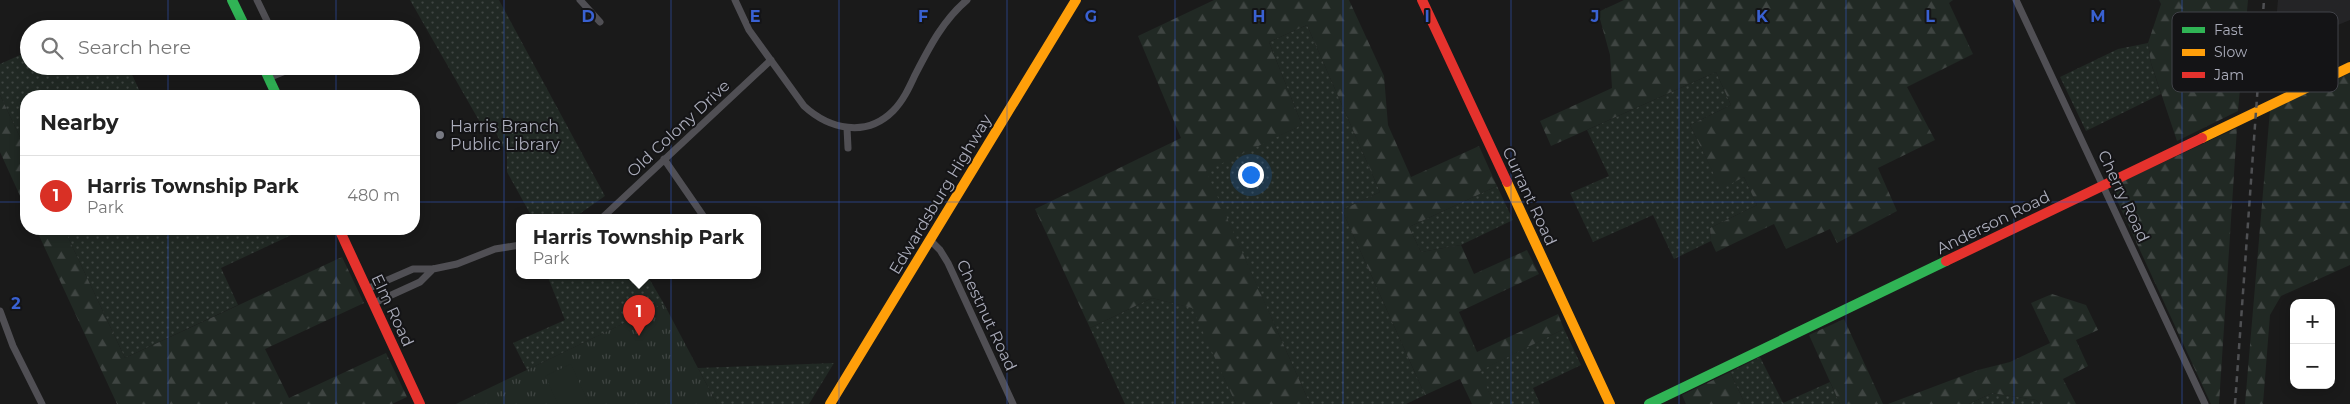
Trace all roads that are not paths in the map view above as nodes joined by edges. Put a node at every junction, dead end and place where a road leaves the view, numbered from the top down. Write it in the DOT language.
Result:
graph roads {
  1 [pos="232,0"];
  2 [pos="257,0"];
  3 [pos="580,0"];
  4 [pos="735,0"];
  5 [pos="967,0"];
  6 [pos="1076,0"];
  7 [pos="1422,0"];
  8 [pos="2016,0"];
  9 [pos="242,20"];
  10 [pos="267,20"];
  11 [pos="600,22"];
  12 [pos="771,60"];
  13 [pos="2350,67"];
  14 [pos="2338,73"];
  15 [pos="267,75"];
  16 [pos="276,75"];
  17 [pos="268,78"];
  18 [pos="274,90"];
  19 [pos="2298,92"];
  20 [pos="847,128"];
  21 [pos="848,148"];
  22 [pos="664,159"];
  23 [pos="2104,186"];
  24 [pos="607,214"];
  25 [pos="702,214"];
  26 [pos="342,235"];
  27 [pos="930,240"];
  28 [pos="516,246"];
  29 [pos="432,269"];
  30 [pos="367,289"];
  31 [pos="374,303"];
  32 [pos="0,311"];
  33 [pos="42,404"];
  34 [pos="420,404"];
  35 [pos="830,404"];
  36 [pos="1013,404"];
  37 [pos="1610,404"];
  38 [pos="1650,404"];
  39 [pos="2205,404"];
  1 -- 9 [label="street"];
  2 -- 10 [label="street"];
  3 -- 11 [label="street"];
  4 -- 12 [label="street"];
  5 -- 20 [label="street"];
  6 -- 27 [label="street, Edwardsburg Highway"];
  7 -- 37 [label="street, Currant Road"];
  8 -- 23 [label="street, Cherry Road"];
  12 -- 20 [label="street"];
  12 -- 22 [label="street, Old Colony Drive"];
  13 -- 14 [label="street, Anderson Road"];
  15 -- 17 [label="street"];
  16 -- 17 [label="street"];
  17 -- 18 [label="street"];
  19 -- 23 [label="street, Anderson Road"];
  20 -- 21 [label="street"];
  22 -- 24 [label="street, Old Colony Drive"];
  22 -- 25 [label="street"];
  23 -- 38 [label="street, Anderson Road"];
  23 -- 39 [label="street, Cherry Road"];
  26 -- 30 [label="street, Elm Road"];
  27 -- 35 [label="street, Edwardsburg Highway"];
  27 -- 36 [label="street, Chestnut Road"];
  28 -- 29 [label="street"];
  29 -- 30 [label="street"];
  29 -- 31 [label="street"];
  30 -- 31 [label="street, Elm Road"];
  31 -- 34 [label="street, Elm Road"];
  32 -- 33 [label="street"];
}
